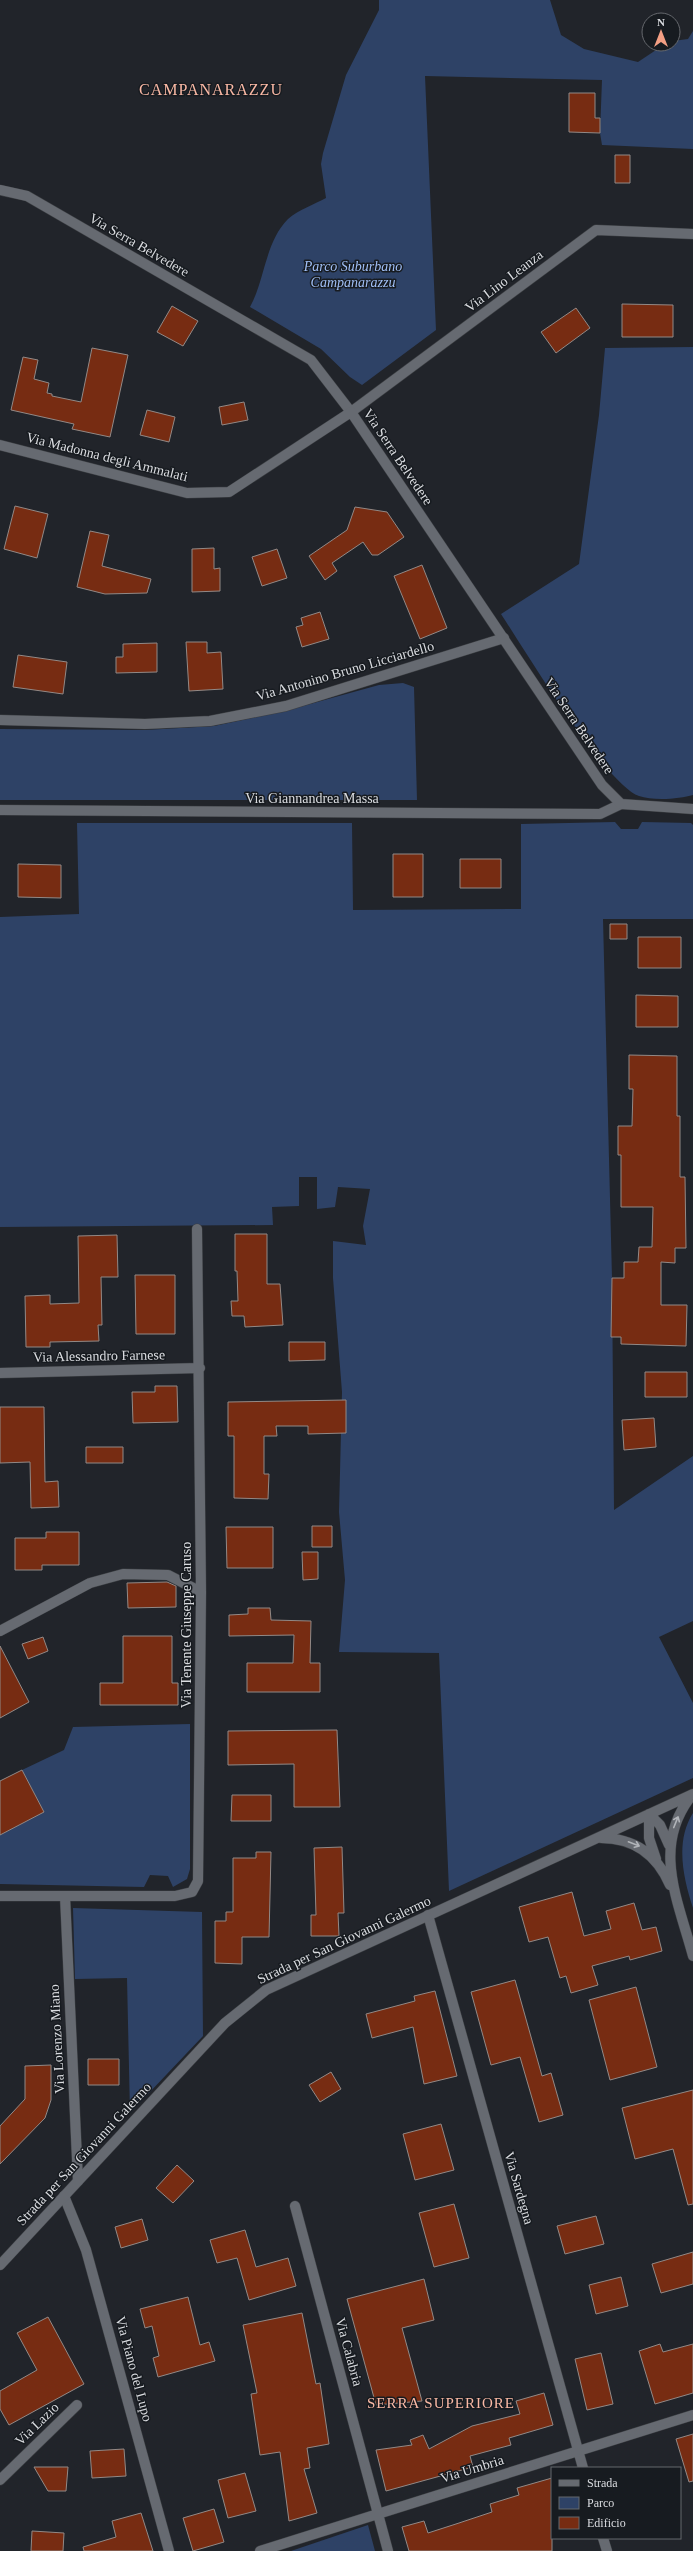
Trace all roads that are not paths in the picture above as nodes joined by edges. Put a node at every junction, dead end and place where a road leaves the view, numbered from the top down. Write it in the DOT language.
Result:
graph roads {
  1 [pos="0,190"];
  2 [pos="693,234"];
  3 [pos="351,412"];
  4 [pos="0,445"];
  5 [pos="504,638"];
  6 [pos="0,720"];
  7 [pos="621,804"];
  8 [pos="693,809"];
  9 [pos="0,810"];
  10 [pos="197,1228"];
  11 [pos="200,1368"];
  12 [pos="0,1373"];
  13 [pos="201,1592"];
  14 [pos="0,1631"];
  15 [pos="693,1794"];
  16 [pos="649,1814"];
  17 [pos="596,1838"];
  18 [pos="670,1846"];
  19 [pos="656,1860"];
  20 [pos="0,1896"];
  21 [pos="65,1896"];
  22 [pos="677,1901"];
  23 [pos="428,1915"];
  24 [pos="690,1932"];
  25 [pos="693,1956"];
  26 [pos="78,2181"];
  27 [pos="64,2196"];
  28 [pos="294,2206"];
  29 [pos="0,2265"];
  30 [pos="77,2405"];
  31 [pos="693,2415"];
  32 [pos="578,2450"];
  33 [pos="583,2467"];
  34 [pos="0,2480"];
  35 [pos="378,2513"];
  36 [pos="603,2539"];
  37 [pos="169,2551"];
  38 [pos="260,2551"];
  39 [pos="388,2551"];
  40 [pos="607,2551"];
  1 -- 3 [label="street, Via Serra Belvedere"];
  2 -- 3 [label="street, Via Lino Leanza"];
  3 -- 4 [label="street, Via Madonna degli Ammalati"];
  3 -- 5 [label="street, Via Serra Belvedere"];
  5 -- 6 [label="street, Via Antonino Bruno Licciardello"];
  5 -- 7 [label="street, Via Serra Belvedere"];
  7 -- 8 [label="street"];
  7 -- 9 [label="street, Via Giannandrea Massa"];
  10 -- 11 [label="street, Via Tenente Giuseppe Caruso"];
  11 -- 12 [label="street, Via Alessandro Farnese"];
  11 -- 13 [label="street, Via Tenente Giuseppe Caruso"];
  13 -- 14 [label="street"];
  13 -- 21 [label="street, Via Tenente Giuseppe Caruso"];
  15 -- 16 [label="street, Strada per San Giovanni Galermo"];
  18 -- 15 [label="street, one-way"];
  16 -- 17 [label="street, Strada per San Giovanni Galermo"];
  16 -- 18 [label="street"];
  16 -- 19 [label="street"];
  17 -- 19 [label="street, one-way"];
  17 -- 23 [label="street, Strada per San Giovanni Galermo"];
  18 -- 22 [label="street"];
  19 -- 22 [label="street"];
  20 -- 21 [label="street, Via Tenente Giuseppe Caruso"];
  21 -- 26 [label="street, Via Lorenzo Miano"];
  22 -- 24 [label="street"];
  23 -- 26 [label="street, Strada per San Giovanni Galermo"];
  23 -- 32 [label="street, Via Sardegna"];
  24 -- 25 [label="street"];
  26 -- 27 [label="street, Strada per San Giovanni Galermo"];
  27 -- 29 [label="street, Strada per San Giovanni Galermo"];
  27 -- 37 [label="street, Via Piano del Lupo"];
  28 -- 35 [label="street, Via Calabria"];
  30 -- 34 [label="street, Via Lazio"];
  31 -- 32 [label="street, Via Umbria"];
  32 -- 33 [label="street, Via Sardegna"];
  32 -- 35 [label="street, Via Umbria"];
  35 -- 38 [label="street, Via Umbria"];
  35 -- 39 [label="street, Via Calabria"];
  36 -- 40 [label="street"];
}
